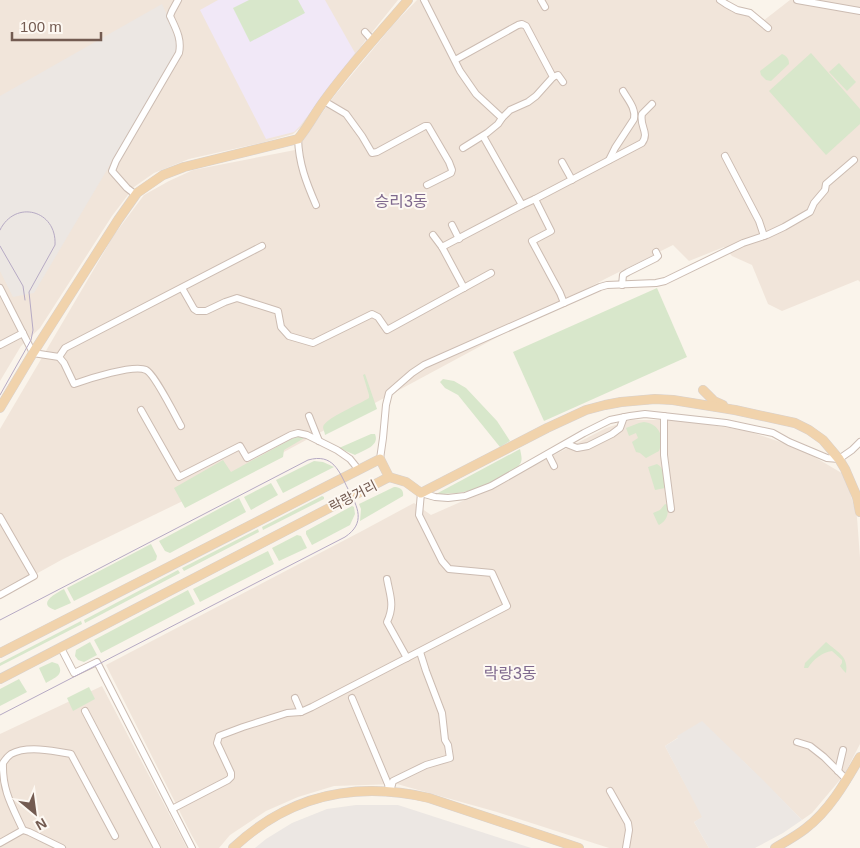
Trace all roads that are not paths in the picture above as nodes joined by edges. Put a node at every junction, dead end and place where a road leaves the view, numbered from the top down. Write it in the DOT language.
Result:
graph roads {
  1 [pos="178,0"];
  2 [pos="424,0"];
  3 [pos="541,0"];
  4 [pos="720,0"];
  5 [pos="797,0"];
  6 [pos="404,2"];
  7 [pos="545,7"];
  8 [pos="860,11"];
  9 [pos="768,28"];
  10 [pos="366,32"];
  11 [pos="372,41"];
  12 [pos="454,60"];
  13 [pos="553,77"];
  14 [pos="562,82"];
  15 [pos="623,90"];
  16 [pos="324,101"];
  17 [pos="652,104"];
  18 [pos="502,118"];
  19 [pos="483,136"];
  20 [pos="298,139"];
  21 [pos="463,148"];
  22 [pos="725,156"];
  23 [pos="609,160"];
  24 [pos="854,160"];
  25 [pos="562,162"];
  26 [pos="572,180"];
  27 [pos="428,185"];
  28 [pos="136,195"];
  29 [pos="535,199"];
  30 [pos="316,205"];
  31 [pos="522,205"];
  32 [pos="452,225"];
  33 [pos="433,235"];
  34 [pos="764,236"];
  35 [pos="459,238"];
  36 [pos="262,246"];
  37 [pos="442,247"];
  38 [pos="656,252"];
  39 [pos="492,273"];
  40 [pos="622,284"];
  41 [pos="0,288"];
  42 [pos="182,288"];
  43 [pos="464,288"];
  44 [pos="564,303"];
  45 [pos="23,333"];
  46 [pos="0,345"];
  47 [pos="33,353"];
  48 [pos="59,357"];
  49 [pos="703,390"];
  50 [pos="0,408"];
  51 [pos="142,410"];
  52 [pos="735,410"];
  53 [pos="309,416"];
  54 [pos="664,416"];
  55 [pos="624,417"];
  56 [pos="181,426"];
  57 [pos="319,441"];
  58 [pos="860,442"];
  59 [pos="567,444"];
  60 [pos="548,454"];
  61 [pos="380,459"];
  62 [pos="839,459"];
  63 [pos="554,466"];
  64 [pos="358,469"];
  65 [pos="389,477"];
  66 [pos="421,493"];
  67 [pos="671,509"];
  68 [pos="860,512"];
  69 [pos="0,517"];
  70 [pos="387,579"];
  71 [pos="0,595"];
  72 [pos="61,648"];
  73 [pos="420,652"];
  74 [pos="0,653"];
  75 [pos="407,658"];
  76 [pos="0,679"];
  77 [pos="295,698"];
  78 [pos="352,698"];
  79 [pos="85,711"];
  80 [pos="301,712"];
  81 [pos="797,742"];
  82 [pos="843,750"];
  83 [pos="860,757"];
  84 [pos="838,771"];
  85 [pos="847,780"];
  86 [pos="610,791"];
  87 [pos="390,792"];
  88 [pos="172,809"];
  89 [pos="23,830"];
  90 [pos="116,836"];
  91 [pos="0,843"];
  92 [pos="190,847"];
  93 [pos="62,848"];
  94 [pos="157,848"];
  95 [pos="233,848"];
  96 [pos="579,848"];
  97 [pos="626,848"];
  98 [pos="775,848"];
  1 -- 28 [label="street"];
  2 -- 12 [label="street"];
  3 -- 7 [label="street"];
  4 -- 9 [label="street"];
  5 -- 8 [label="street"];
  6 -- 11 [label="main road"];
  10 -- 11 [label="street"];
  11 -- 16 [label="main road"];
  12 -- 13 [label="street"];
  12 -- 18 [label="street"];
  13 -- 14 [label="street"];
  13 -- 18 [label="street"];
  15 -- 23 [label="street"];
  16 -- 20 [label="main road"];
  16 -- 27 [label="street"];
  17 -- 23 [label="street"];
  18 -- 19 [label="street"];
  19 -- 21 [label="street"];
  19 -- 31 [label="street"];
  20 -- 28 [label="main road"];
  20 -- 30 [label="street"];
  22 -- 34 [label="street"];
  23 -- 26 [label="street"];
  24 -- 34 [label="street"];
  25 -- 26 [label="street"];
  26 -- 29 [label="street"];
  28 -- 47 [label="main road"];
  29 -- 31 [label="street"];
  29 -- 44 [label="street"];
  31 -- 35 [label="street"];
  32 -- 35 [label="street"];
  33 -- 37 [label="street"];
  34 -- 40 [label="street"];
  35 -- 37 [label="street"];
  36 -- 42 [label="street"];
  37 -- 43 [label="street"];
  38 -- 40 [label="street"];
  39 -- 43 [label="street"];
  40 -- 44 [label="street"];
  41 -- 45 [label="street"];
  42 -- 43 [label="street"];
  42 -- 48 [label="street"];
  44 -- 61 [label="street"];
  45 -- 46 [label="street"];
  45 -- 47 [label="street"];
  47 -- 48 [label="street"];
  47 -- 50 [label="main road"];
  48 -- 56 [label="street"];
  49 -- 52 [label="main road"];
  51 -- 57 [label="street"];
  52 -- 62 [label="main road"];
  52 -- 66 [label="main road"];
  53 -- 57 [label="street"];
  54 -- 55 [label="street"];
  54 -- 62 [label="street"];
  54 -- 67 [label="street"];
  55 -- 59 [label="street"];
  55 -- 59 [label="street"];
  57 -- 64 [label="street"];
  58 -- 62 [label="street"];
  59 -- 60 [label="street"];
  60 -- 63 [label="street"];
  60 -- 66 [label="street"];
  61 -- 64 [label="main road, 락랑거리"];
  61 -- 65 [label="main road, 락랑거리"];
  62 -- 68 [label="main road"];
  64 -- 74 [label="main road, 락랑거리"];
  65 -- 66 [label="main road"];
  65 -- 72 [label="main road, 락랑거리"];
  66 -- 73 [label="street"];
  69 -- 71 [label="street"];
  70 -- 75 [label="street"];
  72 -- 76 [label="main road, 락랑거리"];
  72 -- 88 [label="street"];
  73 -- 75 [label="street"];
  73 -- 87 [label="street"];
  75 -- 80 [label="street"];
  77 -- 80 [label="street"];
  78 -- 87 [label="street"];
  79 -- 94 [label="street"];
  80 -- 88 [label="street"];
  81 -- 84 [label="street"];
  82 -- 84 [label="street"];
  83 -- 85 [label="main road"];
  84 -- 85 [label="street"];
  85 -- 98 [label="main road"];
  86 -- 97 [label="street"];
  87 -- 95 [label="main road"];
  87 -- 96 [label="main road"];
  88 -- 92 [label="street"];
  89 -- 90 [label="street"];
  89 -- 91 [label="street"];
  89 -- 93 [label="street"];
}
